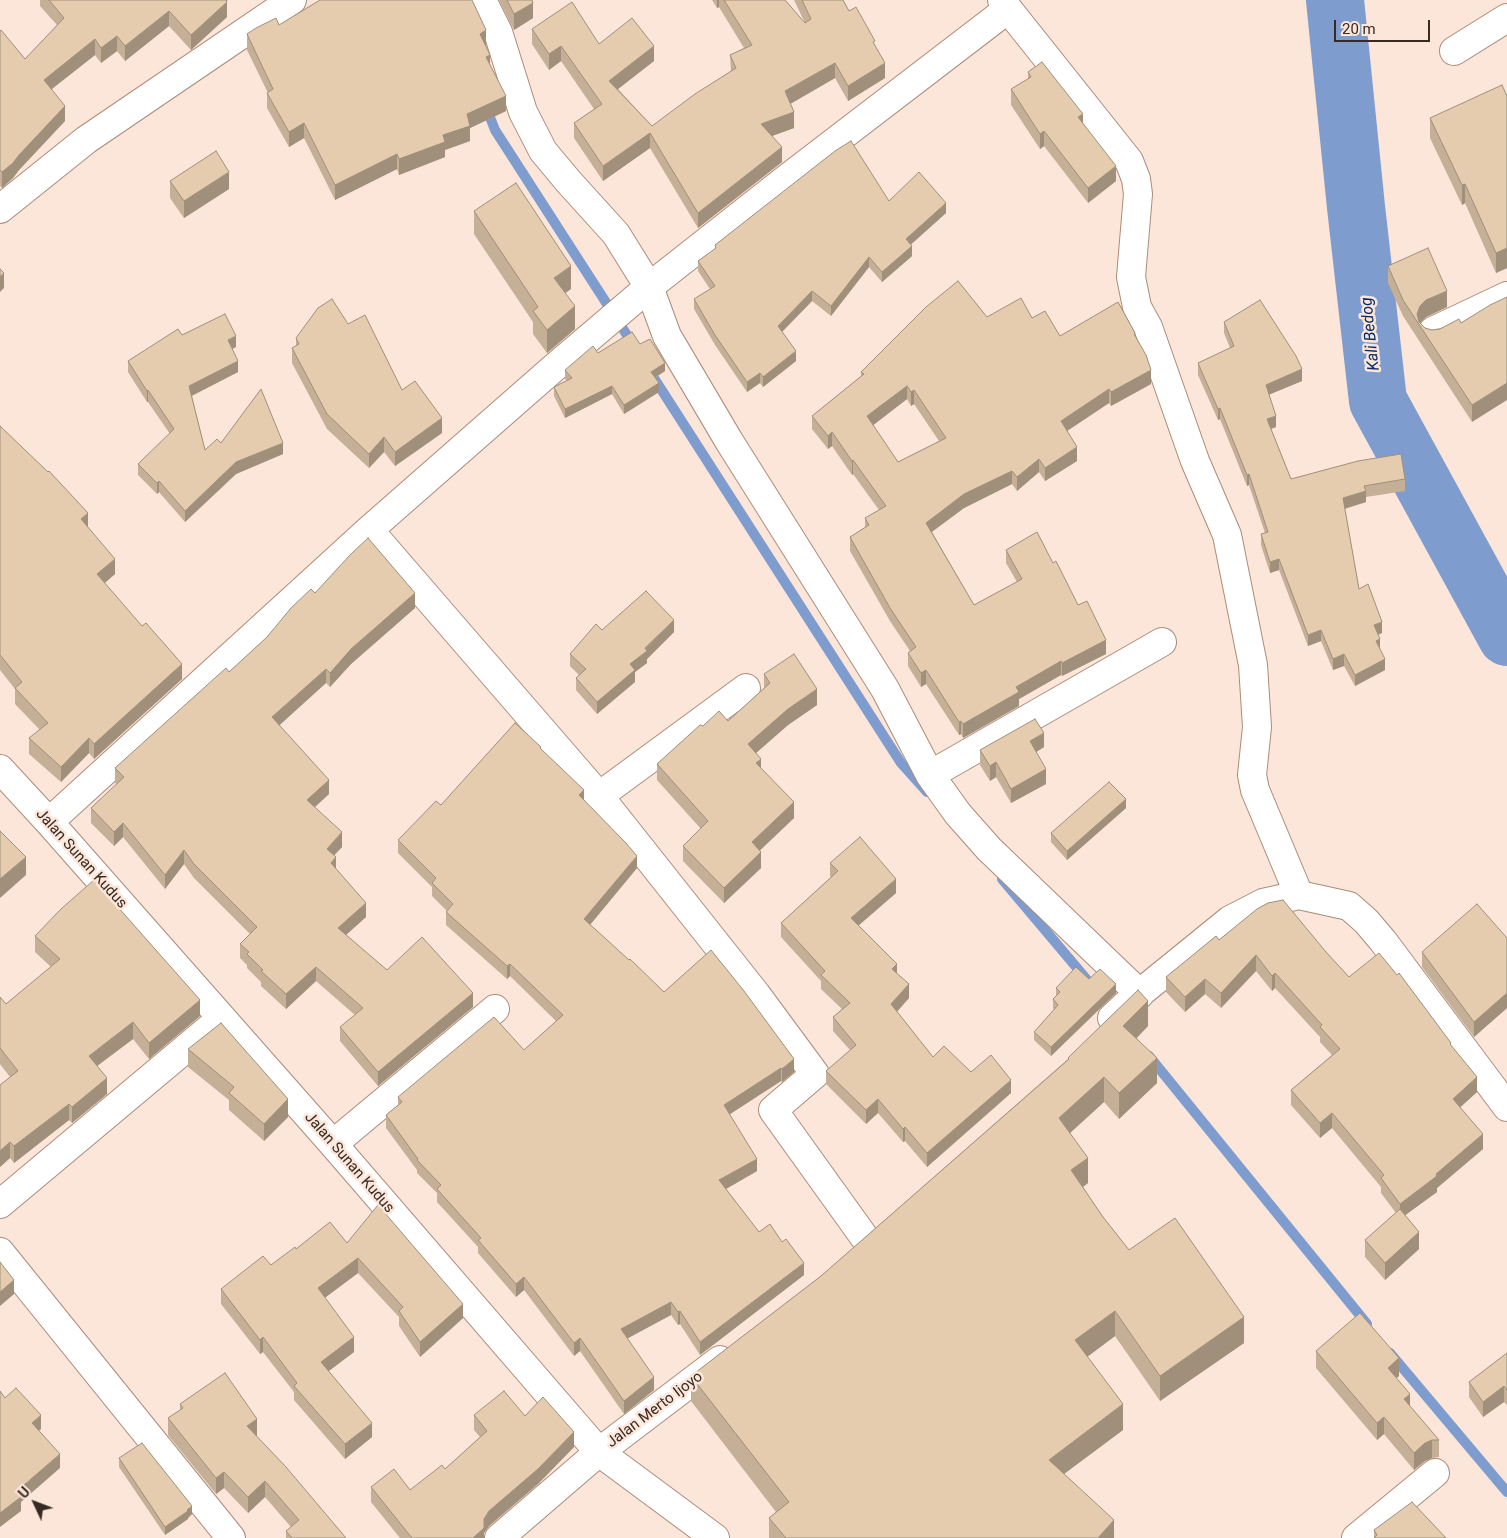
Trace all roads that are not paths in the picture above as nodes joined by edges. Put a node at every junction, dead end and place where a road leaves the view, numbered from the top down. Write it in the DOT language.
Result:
graph roads {
  1 [pos="292,0"];
  2 [pos="482,0"];
  3 [pos="1005,4"];
  4 [pos="1507,18"];
  5 [pos="1454,51"];
  6 [pos="0,209"];
  7 [pos="1507,296"];
  8 [pos="636,299"];
  9 [pos="1433,331"];
  10 [pos="369,530"];
  11 [pos="1162,642"];
  12 [pos="746,688"];
  13 [pos="0,770"];
  14 [pos="930,775"];
  15 [pos="599,796"];
  16 [pos="49,822"];
  17 [pos="1299,895"];
  18 [pos="1135,998"];
  19 [pos="495,1009"];
  20 [pos="222,1018"];
  21 [pos="1100,1029"];
  22 [pos="1507,1107"];
  23 [pos="333,1144"];
  24 [pos="0,1204"];
  25 [pos="887,1223"];
  26 [pos="866,1241"];
  27 [pos="0,1252"];
  28 [pos="846,1259"];
  29 [pos="737,1347"];
  30 [pos="599,1452"];
  31 [pos="1435,1473"];
  32 [pos="231,1538"];
  33 [pos="499,1538"];
  34 [pos="714,1538"];
  35 [pos="1356,1538"];
  1 -- 6 [label="street"];
  2 -- 8 [label="street"];
  3 -- 8 [label="street"];
  3 -- 17 [label="street"];
  4 -- 5 [label="street"];
  7 -- 9 [label="street"];
  8 -- 10 [label="street"];
  8 -- 14 [label="street"];
  10 -- 15 [label="street"];
  10 -- 16 [label="street"];
  11 -- 14 [label="street"];
  12 -- 15 [label="street"];
  13 -- 16 [label="street, Jalan Sunan Kudus"];
  14 -- 18 [label="street"];
  15 -- 26 [label="street"];
  16 -- 20 [label="street, Jalan Sunan Kudus"];
  17 -- 18 [label="street"];
  17 -- 22 [label="street"];
  18 -- 21 [label="street"];
  19 -- 23 [label="street"];
  20 -- 23 [label="street, Jalan Sunan Kudus"];
  20 -- 24 [label="street"];
  23 -- 30 [label="street, Jalan Sunan Kudus"];
  25 -- 26 [label="street"];
  26 -- 28 [label="street"];
  27 -- 32 [label="street"];
  29 -- 30 [label="street, Jalan Merto Ijoyo"];
  30 -- 33 [label="street, Jalan Merto Ijoyo"];
  30 -- 34 [label="street, Jalan Sunan Kudus"];
  31 -- 35 [label="street"];
}
